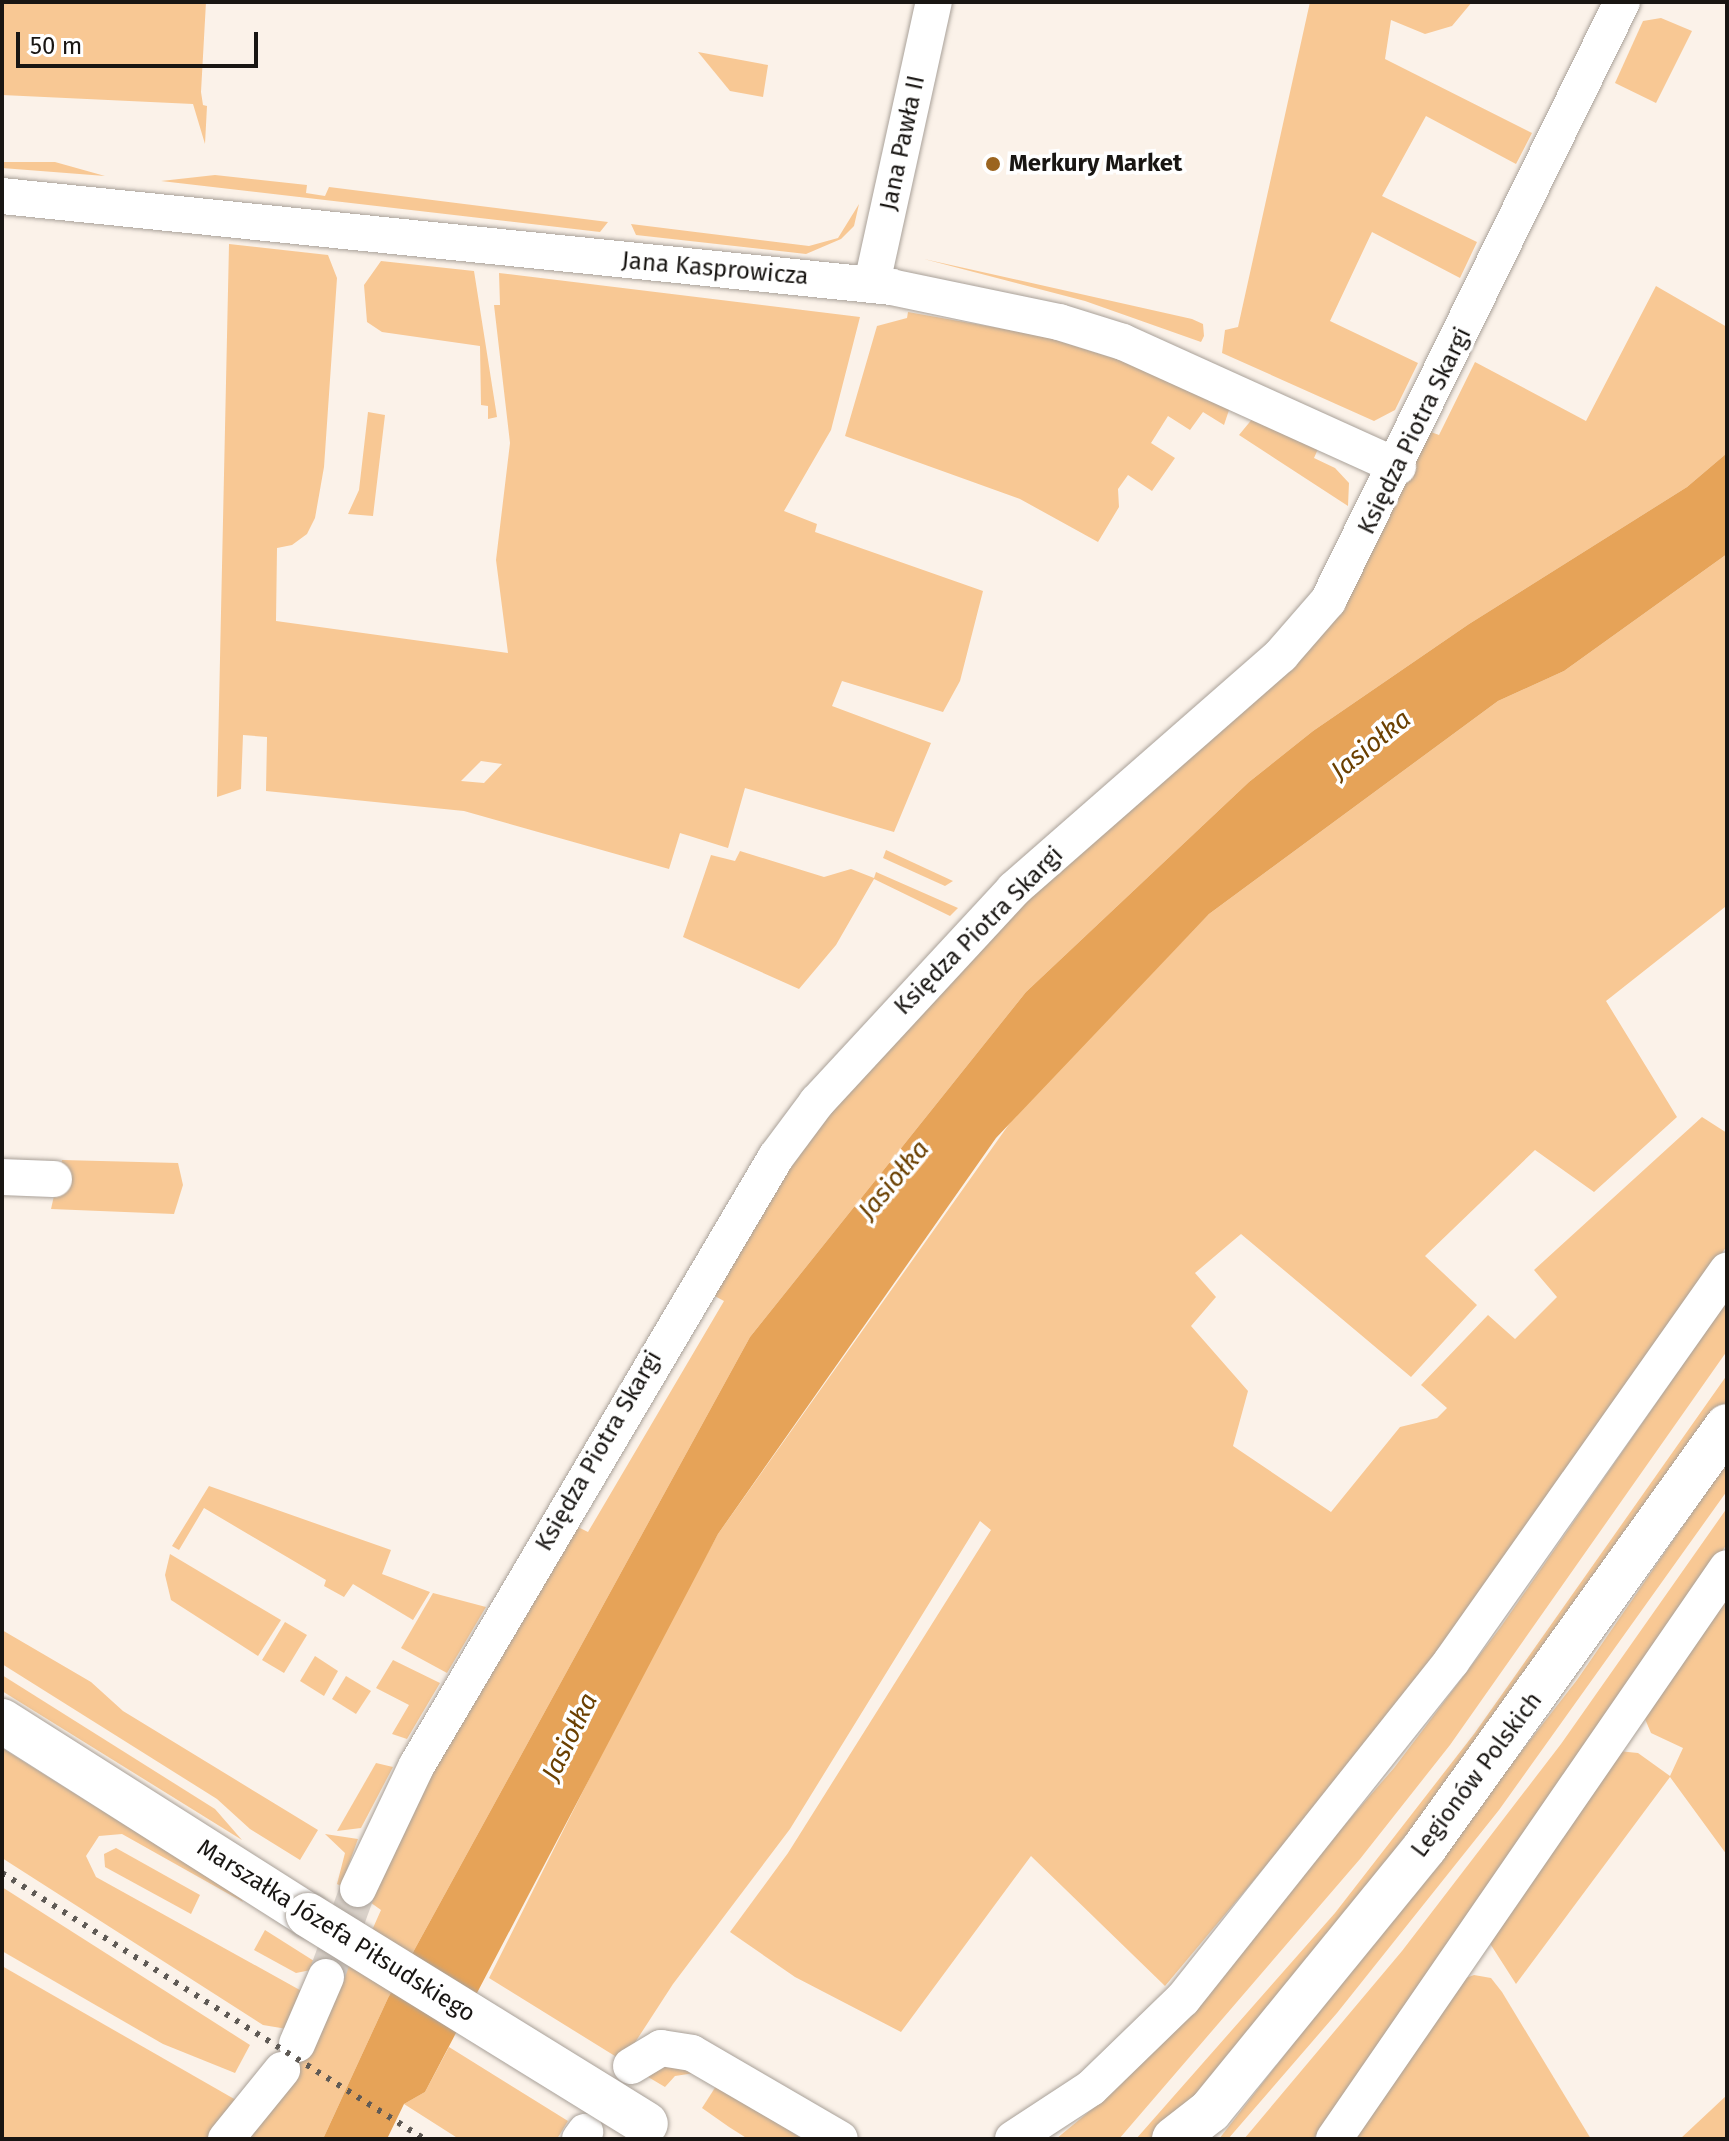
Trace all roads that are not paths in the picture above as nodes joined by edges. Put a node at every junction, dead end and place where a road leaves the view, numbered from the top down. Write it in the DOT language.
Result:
graph roads {
  1 [pos="934,2"];
  2 [pos="1622,2"];
  3 [pos="2,196"];
  4 [pos="872,283"];
  5 [pos="1398,467"];
  6 [pos="2,1177"];
  7 [pos="54,1179"];
  8 [pos="1727,1271"];
  9 [pos="1727,1426"];
  10 [pos="1727,1568"];
  11 [pos="2,1721"];
  12 [pos="358,1889"];
  13 [pos="326,1977"];
  14 [pos="631,2066"];
  15 [pos="1202,2125"];
  16 [pos="658,2132"];
  17 [pos="226,2139"];
  18 [pos="840,2139"];
  19 [pos="1013,2139"];
  20 [pos="1174,2139"];
  21 [pos="1334,2139"];
  1 -- 4 [label="street, Jana Pawła II"];
  2 -- 5 [label="street, Księdza Piotra Skargi"];
  3 -- 4 [label="street, Jana Kasprowicza"];
  4 -- 5 [label="street, Jana Kasprowicza"];
  5 -- 12 [label="street, Księdza Piotra Skargi"];
  6 -- 7 [label="street"];
  8 -- 19 [label="street"];
  9 -- 15 [label="main road, Legionów Polskich"];
  10 -- 21 [label="street"];
  11 -- 16 [label="main road, Marszałka Józefa Piłsudskiego, bridge"];
  13 -- 17 [label="street"];
  14 -- 18 [label="street"];
  15 -- 20 [label="main road, Legionów Polskich"];
}
